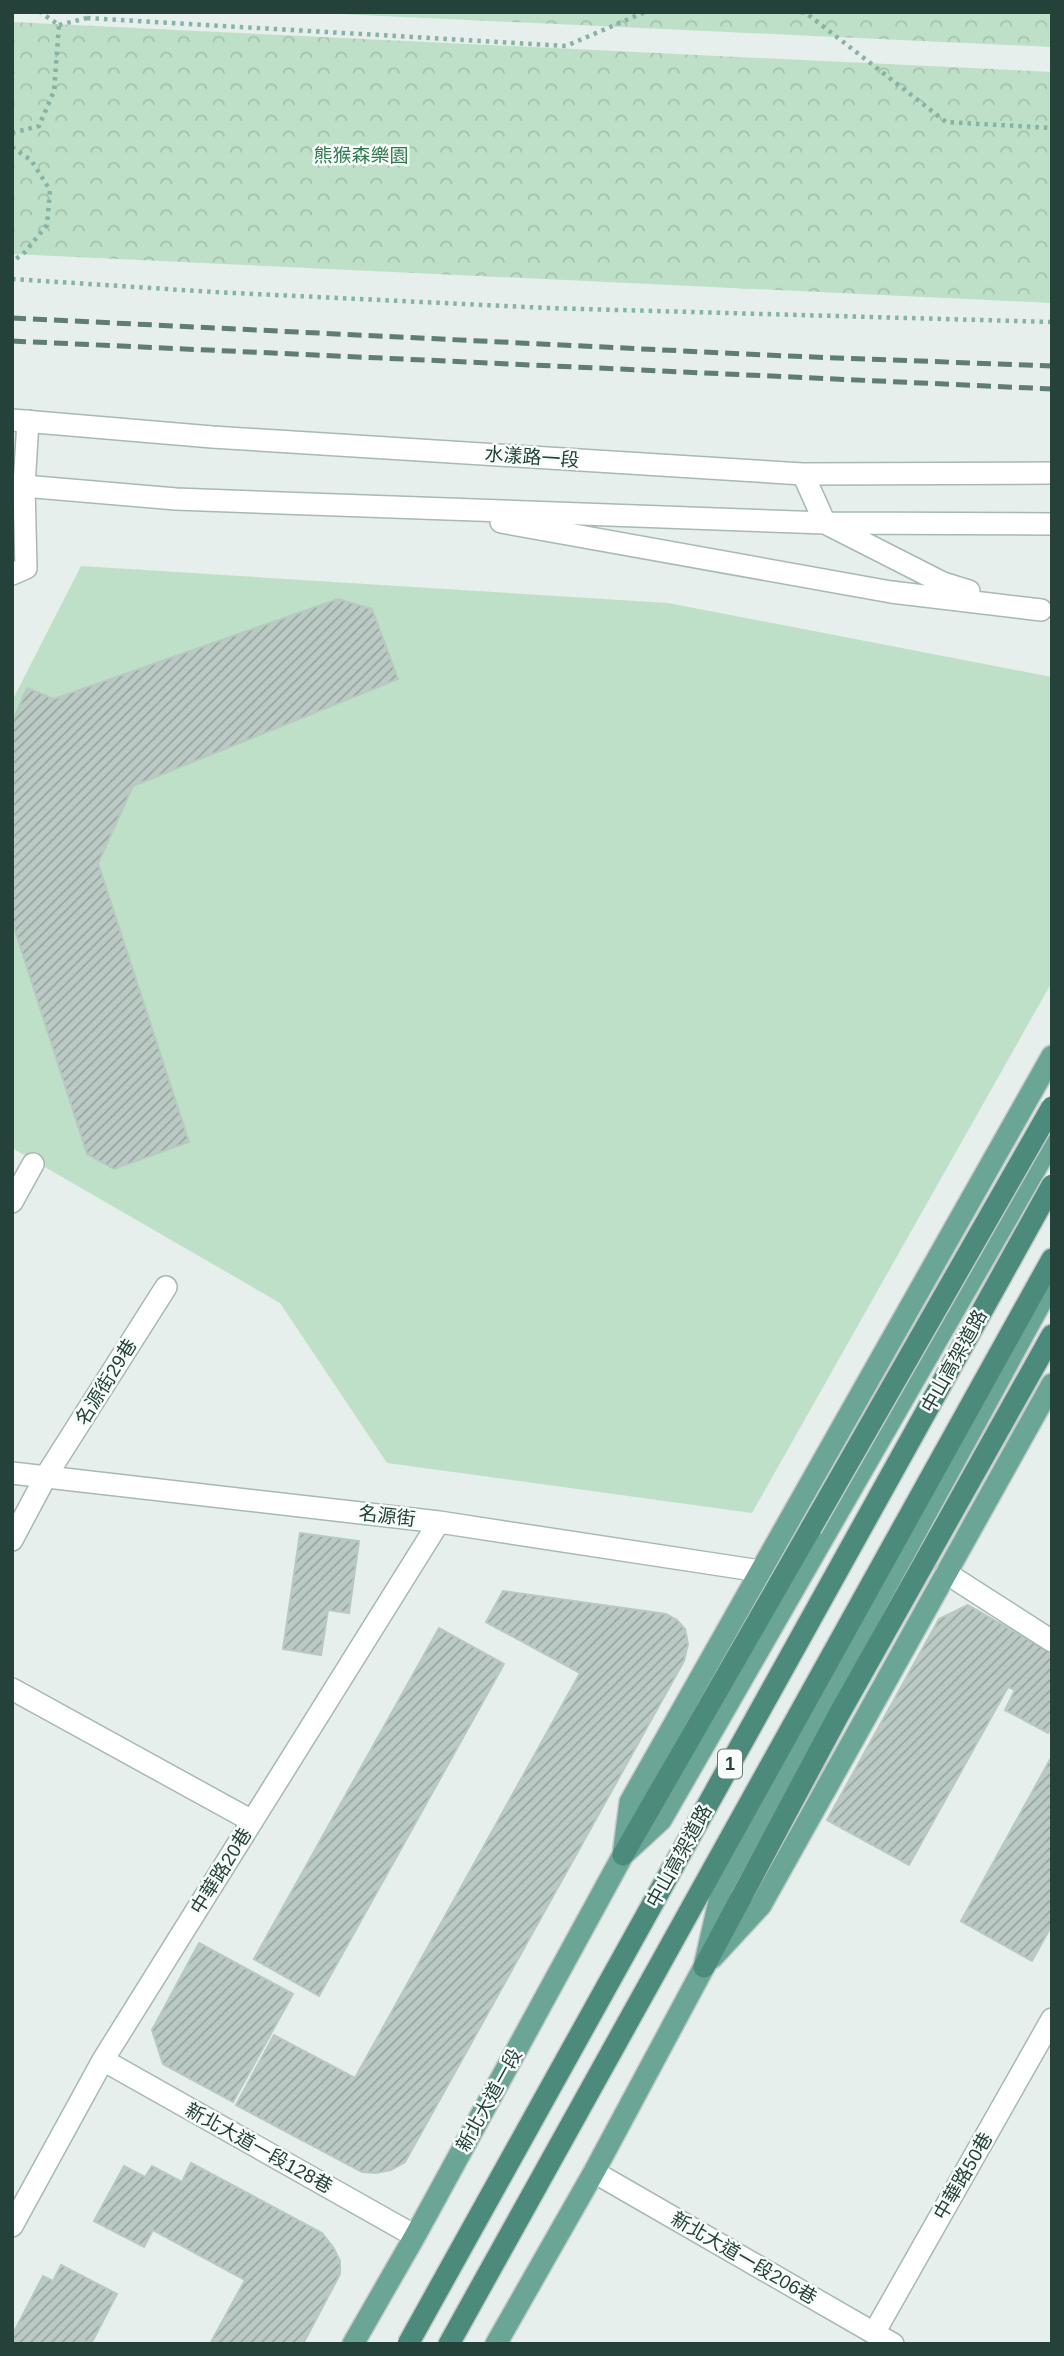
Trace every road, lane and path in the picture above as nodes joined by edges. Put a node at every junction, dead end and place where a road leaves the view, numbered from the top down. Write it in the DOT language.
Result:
graph roads {
  1 [pos="40,12"];
  2 [pos="645,12"];
  3 [pos="801,12"];
  4 [pos="87,15"];
  5 [pos="59,24"];
  6 [pos="1052,128"];
  7 [pos="12,133"];
  8 [pos="12,147"];
  9 [pos="12,262"];
  10 [pos="12,279"];
  11 [pos="1052,322"];
  12 [pos="20,420"];
  13 [pos="1052,473"];
  14 [pos="803,474"];
  15 [pos="18,486"];
  16 [pos="425,508"];
  17 [pos="825,523"];
  18 [pos="1052,524"];
  19 [pos="12,574"];
  20 [pos="1046,612"];
  21 [pos="1052,1056"];
  22 [pos="1052,1107"];
  23 [pos="1052,1140"];
  24 [pos="33,1164"];
  25 [pos="1052,1185"];
  26 [pos="12,1202"];
  27 [pos="1052,1259"];
  28 [pos="1052,1282"];
  29 [pos="166,1287"];
  30 [pos="1052,1335"];
  31 [pos="1052,1384"];
  32 [pos="12,1473"];
  33 [pos="46,1476"];
  34 [pos="439,1522"];
  35 [pos="12,1540"];
  36 [pos="760,1571"];
  37 [pos="946,1573"];
  38 [pos="1052,1641"];
  39 [pos="12,1689"];
  40 [pos="252,1821"];
  41 [pos="623,1855"];
  42 [pos="704,1967"];
  43 [pos="1052,2020"];
  44 [pos="103,2060"];
  45 [pos="594,2172"];
  46 [pos="12,2226"];
  47 [pos="415,2236"];
  48 [pos="874,2333"];
  49 [pos="358,2337"];
  50 [pos="408,2344"];
  51 [pos="449,2344"];
  52 [pos="496,2344"];
  53 [pos="893,2344"];
  1 -- 5 [label="path"];
  2 -- 4 [label="path"];
  3 -- 6 [label="path"];
  4 -- 5 [label="path"];
  5 -- 7 [label="path"];
  8 -- 9 [label="path"];
  10 -- 11 [label="path"];
  12 -- 14 [label="street, 水漾路一段"];
  12 -- 15 [label="street"];
  13 -- 14 [label="street, 水漾路一段"];
  14 -- 17 [label="street"];
  15 -- 16 [label="street"];
  15 -- 19 [label="street"];
  16 -- 17 [label="street"];
  16 -- 20 [label="street"];
  17 -- 18 [label="street"];
  17 -- 20 [label="street"];
  21 -- 36 [label="main road, 1"];
  22 -- 41 [label="highway, 1, bridge"];
  23 -- 41 [label="main road, 1"];
  24 -- 26 [label="street"];
  25 -- 50 [label="highway, 中山高架道路 / 1, bridge"];
  27 -- 51 [label="highway, 中山高架道路 / 1"];
  28 -- 42 [label="main road"];
  29 -- 33 [label="street, 名源街29巷"];
  30 -- 42 [label="highway"];
  31 -- 37 [label="main road"];
  32 -- 33 [label="street, 名源街"];
  33 -- 34 [label="street, 名源街"];
  33 -- 35 [label="street, 名源街29巷"];
  34 -- 36 [label="street, 名源街"];
  34 -- 40 [label="street, 中華路20巷"];
  36 -- 41 [label="main road, 1"];
  37 -- 38 [label="street"];
  37 -- 42 [label="main road"];
  39 -- 40 [label="street"];
  40 -- 44 [label="street, 中華路20巷"];
  41 -- 47 [label="main road, 新北大道一段 / 1"];
  42 -- 45 [label="main road"];
  43 -- 48 [label="street, 中華路50巷"];
  44 -- 46 [label="street, 中華路20巷"];
  44 -- 47 [label="street, 新北大道一段128巷"];
  45 -- 48 [label="street, 新北大道一段206巷"];
  45 -- 52 [label="main road"];
  47 -- 49 [label="main road, 新北大道一段 / 1"];
  48 -- 53 [label="street, 新北大道一段206巷"];
}
